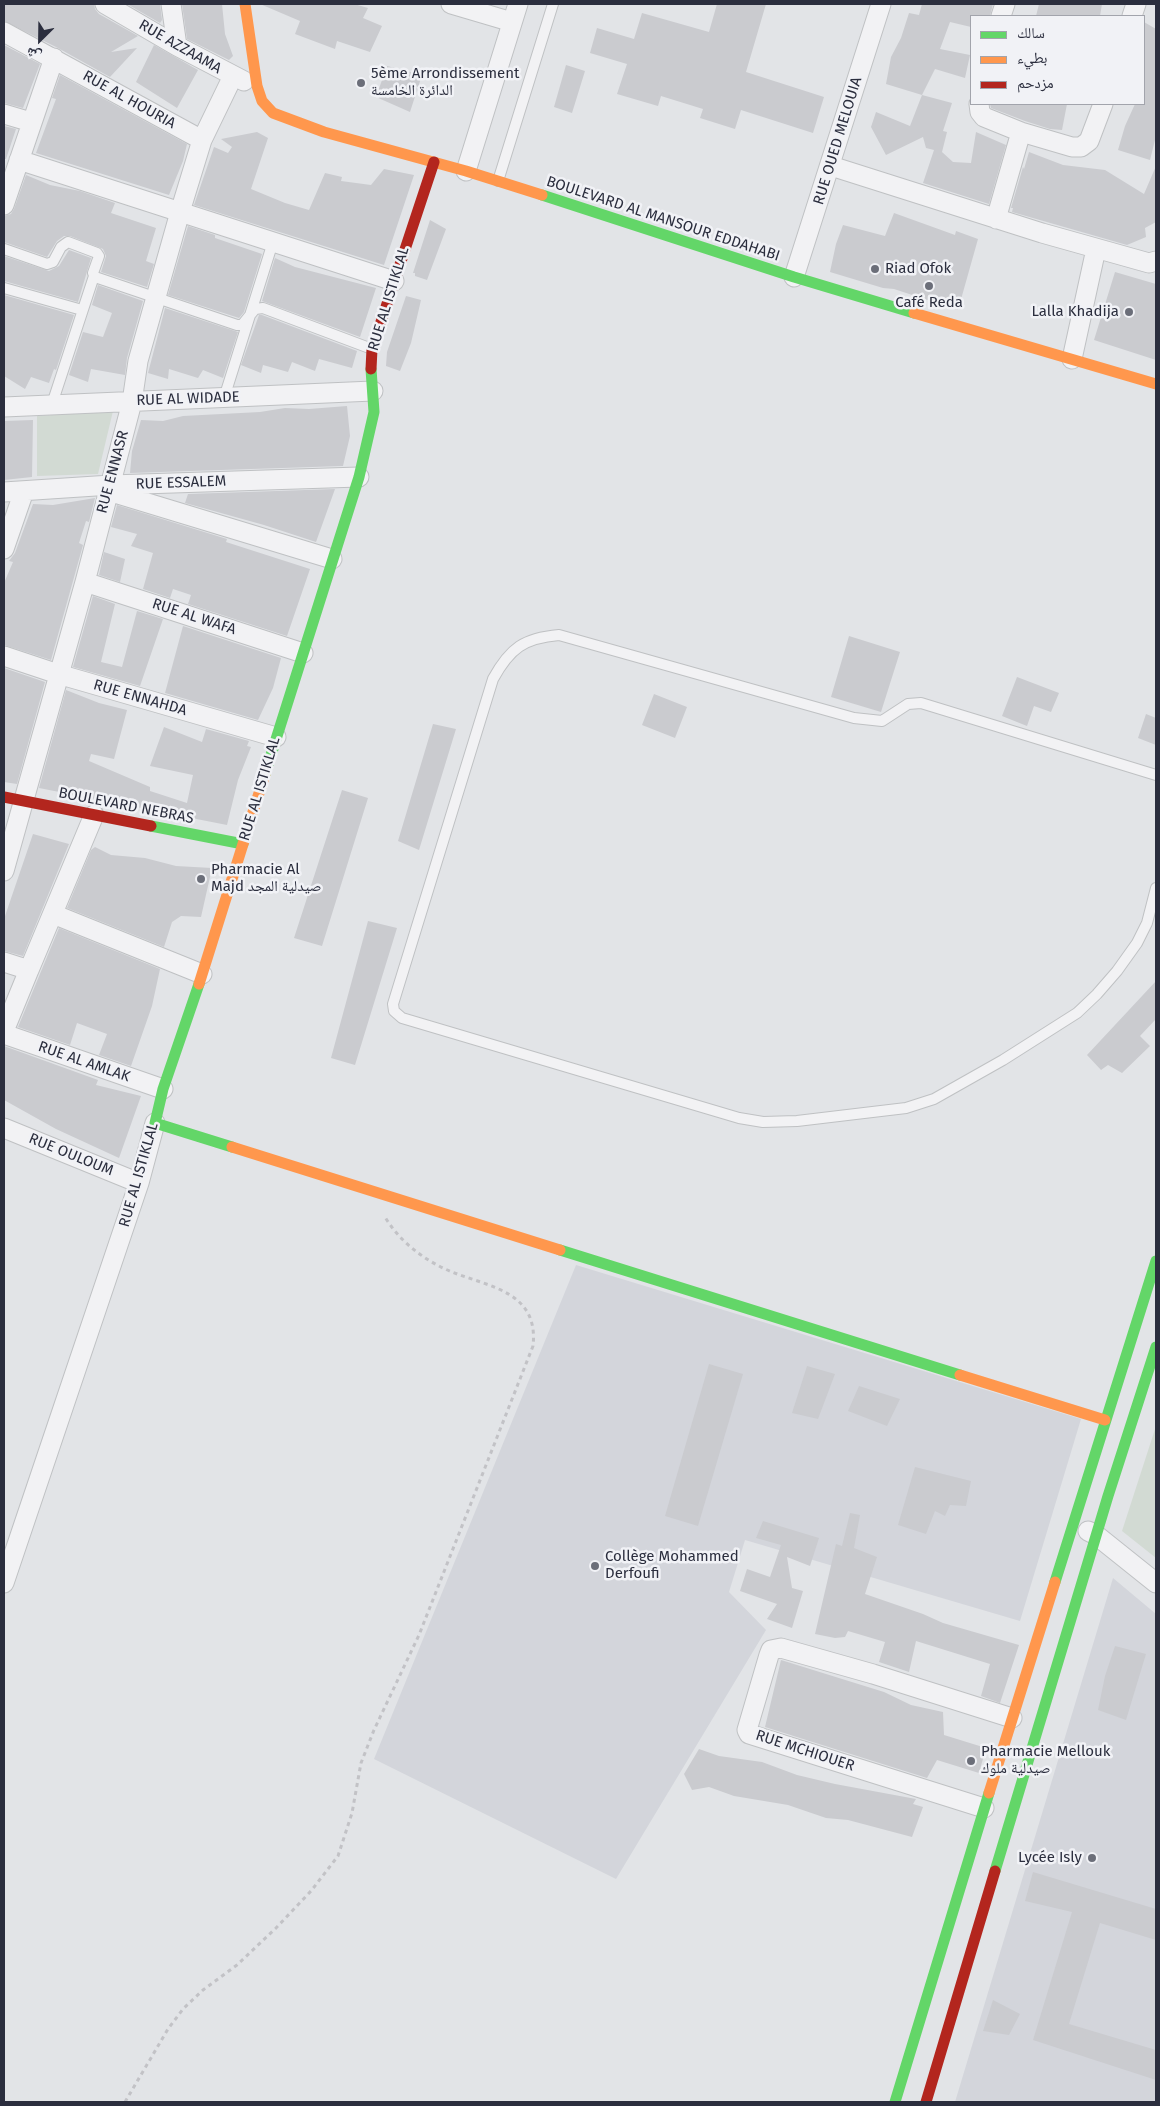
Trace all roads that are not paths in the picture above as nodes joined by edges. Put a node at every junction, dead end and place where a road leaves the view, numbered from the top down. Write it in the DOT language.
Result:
graph roads {
  1 [pos="105,4"];
  2 [pos="171,4"];
  3 [pos="245,4"];
  4 [pos="450,4"];
  5 [pos="518,4"];
  6 [pos="553,4"];
  7 [pos="881,4"];
  8 [pos="512,22"];
  9 [pos="4,32"];
  10 [pos="177,46"];
  11 [pos="54,58"];
  12 [pos="233,76"];
  13 [pos="256,86"];
  14 [pos="979,105"];
  15 [pos="1103,105"];
  16 [pos="4,114"];
  17 [pos="31,122"];
  18 [pos="1022,132"];
  19 [pos="202,140"];
  20 [pos="19,160"];
  21 [pos="434,162"];
  22 [pos="830,166"];
  23 [pos="466,171"];
  24 [pos="498,181"];
  25 [pos="4,205"];
  26 [pos="180,212"];
  27 [pos="996,219"];
  28 [pos="273,242"];
  29 [pos="4,248"];
  30 [pos="1096,249"];
  31 [pos="1156,261"];
  32 [pos="94,276"];
  33 [pos="794,277"];
  34 [pos="394,281"];
  35 [pos="4,288"];
  36 [pos="156,297"];
  37 [pos="82,310"];
  38 [pos="253,311"];
  39 [pos="372,349"];
  40 [pos="1072,359"];
  41 [pos="1156,384"];
  42 [pos="373,391"];
  43 [pos="224,398"];
  44 [pos="132,402"];
  45 [pos="52,404"];
  46 [pos="4,407"];
  47 [pos="359,477"];
  48 [pos="109,488"];
  49 [pos="24,491"];
  50 [pos="4,492"];
  51 [pos="4,549"];
  52 [pos="332,559"];
  53 [pos="85,582"];
  54 [pos="303,653"];
  55 [pos="4,656"];
  56 [pos="58,674"];
  57 [pos="276,737"];
  58 [pos="1156,775"];
  59 [pos="4,797"];
  60 [pos="23,801"];
  61 [pos="94,815"];
  62 [pos="243,844"];
  63 [pos="4,871"];
  64 [pos="1156,888"];
  65 [pos="53,914"];
  66 [pos="4,962"];
  67 [pos="29,970"];
  68 [pos="202,974"];
  69 [pos="4,1032"];
  70 [pos="163,1089"];
  71 [pos="155,1123"];
  72 [pos="4,1128"];
  73 [pos="139,1183"];
  74 [pos="1156,1261"];
  75 [pos="1156,1346"];
  76 [pos="1105,1420"];
  77 [pos="1073,1525"];
  78 [pos="1096,1535"];
  79 [pos="4,1583"];
  80 [pos="1156,1583"];
  81 [pos="1012,1718"];
  82 [pos="984,1808"];
  83 [pos="962,1932"];
  84 [pos="894,2102"];
  85 [pos="926,2102"];
  1 -- 10 [label="street, RUE AZZAAMA"];
  2 -- 10 [label="street"];
  3 -- 13 [label="main road, BOULEVARD AL MANSOUR EDDAHABI"];
  4 -- 8 [label="street"];
  5 -- 8 [label="street"];
  6 -- 24 [label="lane"];
  7 -- 22 [label="street, RUE OUED MELOUIA"];
  8 -- 23 [label="street"];
  9 -- 11 [label="street, RUE AL HOURIA"];
  10 -- 12 [label="street, RUE AZZAAMA"];
  11 -- 17 [label="street"];
  11 -- 19 [label="street, RUE AL HOURIA"];
  12 -- 13 [label="street, RUE AZZAAMA"];
  12 -- 19 [label="street, RUE ENNASR"];
  13 -- 21 [label="main road, BOULEVARD AL MANSOUR EDDAHABI"];
  14 -- 18 [label="street"];
  15 -- 18 [label="street"];
  16 -- 17 [label="street"];
  17 -- 20 [label="street"];
  18 -- 27 [label="street"];
  19 -- 26 [label="street, RUE ENNASR"];
  20 -- 25 [label="street"];
  20 -- 26 [label="street"];
  21 -- 23 [label="main road, BOULEVARD AL MANSOUR EDDAHABI"];
  21 -- 34 [label="main road, RUE AL ISTIKLAL"];
  22 -- 27 [label="street"];
  22 -- 33 [label="street, RUE OUED MELOUIA"];
  23 -- 24 [label="main road, BOULEVARD AL MANSOUR EDDAHABI"];
  24 -- 33 [label="main road, BOULEVARD AL MANSOUR EDDAHABI"];
  26 -- 28 [label="street"];
  26 -- 36 [label="street, RUE ENNASR"];
  27 -- 30 [label="street"];
  28 -- 34 [label="street"];
  28 -- 38 [label="lane"];
  29 -- 32 [label="lane"];
  30 -- 31 [label="street"];
  30 -- 40 [label="street"];
  32 -- 36 [label="lane"];
  32 -- 37 [label="lane"];
  33 -- 40 [label="main road, BOULEVARD AL MANSOUR EDDAHABI"];
  34 -- 39 [label="main road, RUE AL ISTIKLAL"];
  35 -- 37 [label="lane"];
  36 -- 38 [label="lane"];
  36 -- 44 [label="street, RUE ENNASR"];
  37 -- 45 [label="lane"];
  38 -- 39 [label="lane"];
  38 -- 43 [label="lane"];
  39 -- 42 [label="main road, RUE AL ISTIKLAL"];
  40 -- 41 [label="main road, BOULEVARD AL MANSOUR EDDAHABI"];
  42 -- 43 [label="street, RUE AL WIDADE"];
  42 -- 47 [label="main road, RUE AL ISTIKLAL"];
  43 -- 44 [label="street, RUE AL WIDADE"];
  44 -- 45 [label="street, RUE AL WIDADE"];
  44 -- 48 [label="street, RUE ENNASR"];
  45 -- 46 [label="street, RUE AL WIDADE"];
  47 -- 48 [label="street, RUE ESSALEM"];
  47 -- 52 [label="main road, RUE AL ISTIKLAL"];
  48 -- 49 [label="street, RUE ESSALEM"];
  48 -- 52 [label="street"];
  48 -- 53 [label="street, RUE ENNASR"];
  49 -- 50 [label="street, RUE ESSALEM"];
  49 -- 51 [label="street"];
  52 -- 54 [label="main road, RUE AL ISTIKLAL"];
  53 -- 54 [label="street, RUE AL WAFA"];
  53 -- 56 [label="street, RUE ENNASR"];
  54 -- 57 [label="main road, RUE AL ISTIKLAL"];
  55 -- 56 [label="street, RUE ENNAHDA"];
  56 -- 57 [label="street, RUE ENNAHDA"];
  56 -- 60 [label="street, RUE ENNASR"];
  57 -- 62 [label="main road, RUE AL ISTIKLAL"];
  58 -- 64 [label="lane"];
  59 -- 60 [label="main road, BOULEVARD NEBRAS"];
  60 -- 61 [label="main road, BOULEVARD NEBRAS"];
  60 -- 63 [label="street, RUE ENNASR"];
  61 -- 62 [label="main road, BOULEVARD NEBRAS"];
  61 -- 65 [label="street"];
  62 -- 68 [label="main road, RUE AL ISTIKLAL"];
  65 -- 67 [label="street"];
  65 -- 68 [label="street"];
  66 -- 67 [label="street"];
  67 -- 69 [label="street"];
  68 -- 70 [label="main road, RUE AL ISTIKLAL"];
  69 -- 70 [label="street, RUE AL AMLAK"];
  70 -- 71 [label="main road, RUE AL ISTIKLAL"];
  71 -- 73 [label="street, RUE AL ISTIKLAL"];
  71 -- 76 [label="main road"];
  72 -- 73 [label="street, RUE OULOUM"];
  73 -- 79 [label="street, RUE AL ISTIKLAL"];
  74 -- 76 [label="main road"];
  75 -- 78 [label="main road"];
  76 -- 77 [label="main road"];
  77 -- 78 [label="street"];
  77 -- 81 [label="main road"];
  78 -- 80 [label="street"];
  78 -- 83 [label="main road"];
  81 -- 82 [label="main road"];
  81 -- 82 [label="street, RUE MCHIOUER"];
  82 -- 83 [label="main road"];
  83 -- 84 [label="main road"];
  83 -- 85 [label="main road"];
}
